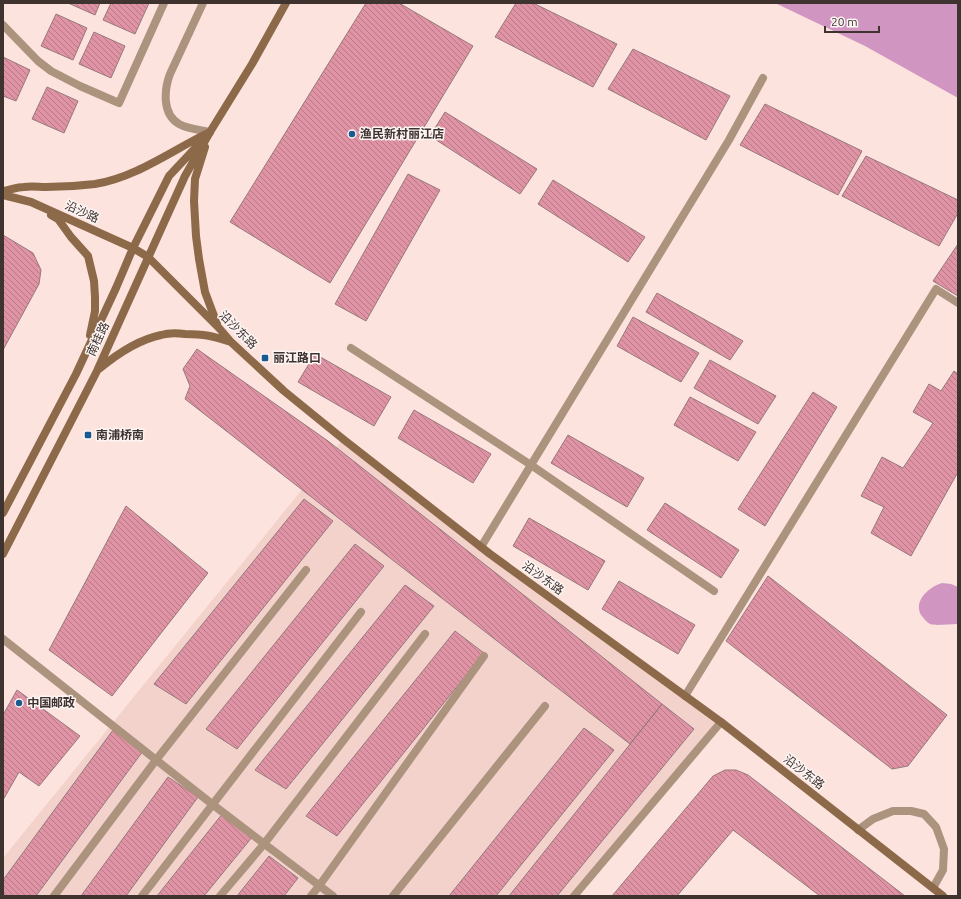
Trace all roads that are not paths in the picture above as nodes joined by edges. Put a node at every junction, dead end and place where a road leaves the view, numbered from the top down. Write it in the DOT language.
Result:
graph roads {
  1 [pos="164,3"];
  2 [pos="203,3"];
  3 [pos="286,3"];
  4 [pos="3,25"];
  5 [pos="763,78"];
  6 [pos="210,132"];
  7 [pos="3,191"];
  8 [pos="3,195"];
  9 [pos="31,202"];
  10 [pos="133,248"];
  11 [pos="148,257"];
  12 [pos="958,303"];
  13 [pos="219,328"];
  14 [pos="231,342"];
  15 [pos="351,348"];
  16 [pos="85,355"];
  17 [pos="97,371"];
  18 [pos="531,465"];
  19 [pos="3,513"];
  20 [pos="481,547"];
  21 [pos="3,554"];
  22 [pos="306,570"];
  23 [pos="714,591"];
  24 [pos="361,612"];
  25 [pos="425,634"];
  26 [pos="3,639"];
  27 [pos="484,656"];
  28 [pos="685,696"];
  29 [pos="545,706"];
  30 [pos="721,722"];
  31 [pos="156,760"];
  32 [pos="212,804"];
  33 [pos="858,830"];
  34 [pos="264,844"];
  35 [pos="319,886"];
  36 [pos="933,888"];
  37 [pos="54,896"];
  38 [pos="142,896"];
  39 [pos="220,896"];
  40 [pos="311,896"];
  41 [pos="333,896"];
  42 [pos="393,896"];
  43 [pos="574,896"];
  44 [pos="943,896"];
  1 -- 4 [label="street"];
  2 -- 6 [label="street"];
  3 -- 6 [label="main road, 南桂路"];
  5 -- 18 [label="street"];
  6 -- 7 [label="main road"];
  6 -- 10 [label="main road, 南桂路"];
  6 -- 11 [label="main road, 南桂路"];
  6 -- 13 [label="main road"];
  8 -- 9 [label="main road, 沿沙路"];
  9 -- 10 [label="main road, 沿沙路"];
  9 -- 16 [label="main road"];
  10 -- 11 [label="main road, 沿沙路"];
  10 -- 16 [label="main road, 南桂路"];
  11 -- 13 [label="main road, 沿沙东路"];
  11 -- 17 [label="main road, 南桂路"];
  12 -- 28 [label="street"];
  13 -- 14 [label="main road, 沿沙东路"];
  14 -- 17 [label="main road"];
  14 -- 20 [label="main road, 沿沙东路"];
  15 -- 18 [label="street"];
  16 -- 19 [label="main road, 南桂路"];
  17 -- 21 [label="main road, 南桂路"];
  18 -- 20 [label="street"];
  18 -- 23 [label="street"];
  20 -- 28 [label="main road, 沿沙东路"];
  22 -- 31 [label="street"];
  24 -- 32 [label="street"];
  25 -- 34 [label="street"];
  26 -- 31 [label="street"];
  27 -- 35 [label="street"];
  28 -- 30 [label="main road, 沿沙东路"];
  29 -- 42 [label="street"];
  30 -- 33 [label="main road, 沿沙东路"];
  30 -- 43 [label="street"];
  31 -- 32 [label="street"];
  31 -- 37 [label="street"];
  32 -- 34 [label="street"];
  32 -- 38 [label="street"];
  33 -- 36 [label="main road, 沿沙东路"];
  33 -- 36 [label="street"];
  34 -- 35 [label="street"];
  34 -- 39 [label="street"];
  35 -- 40 [label="street"];
  35 -- 41 [label="street"];
  36 -- 44 [label="main road, 沿沙东路"];
}
